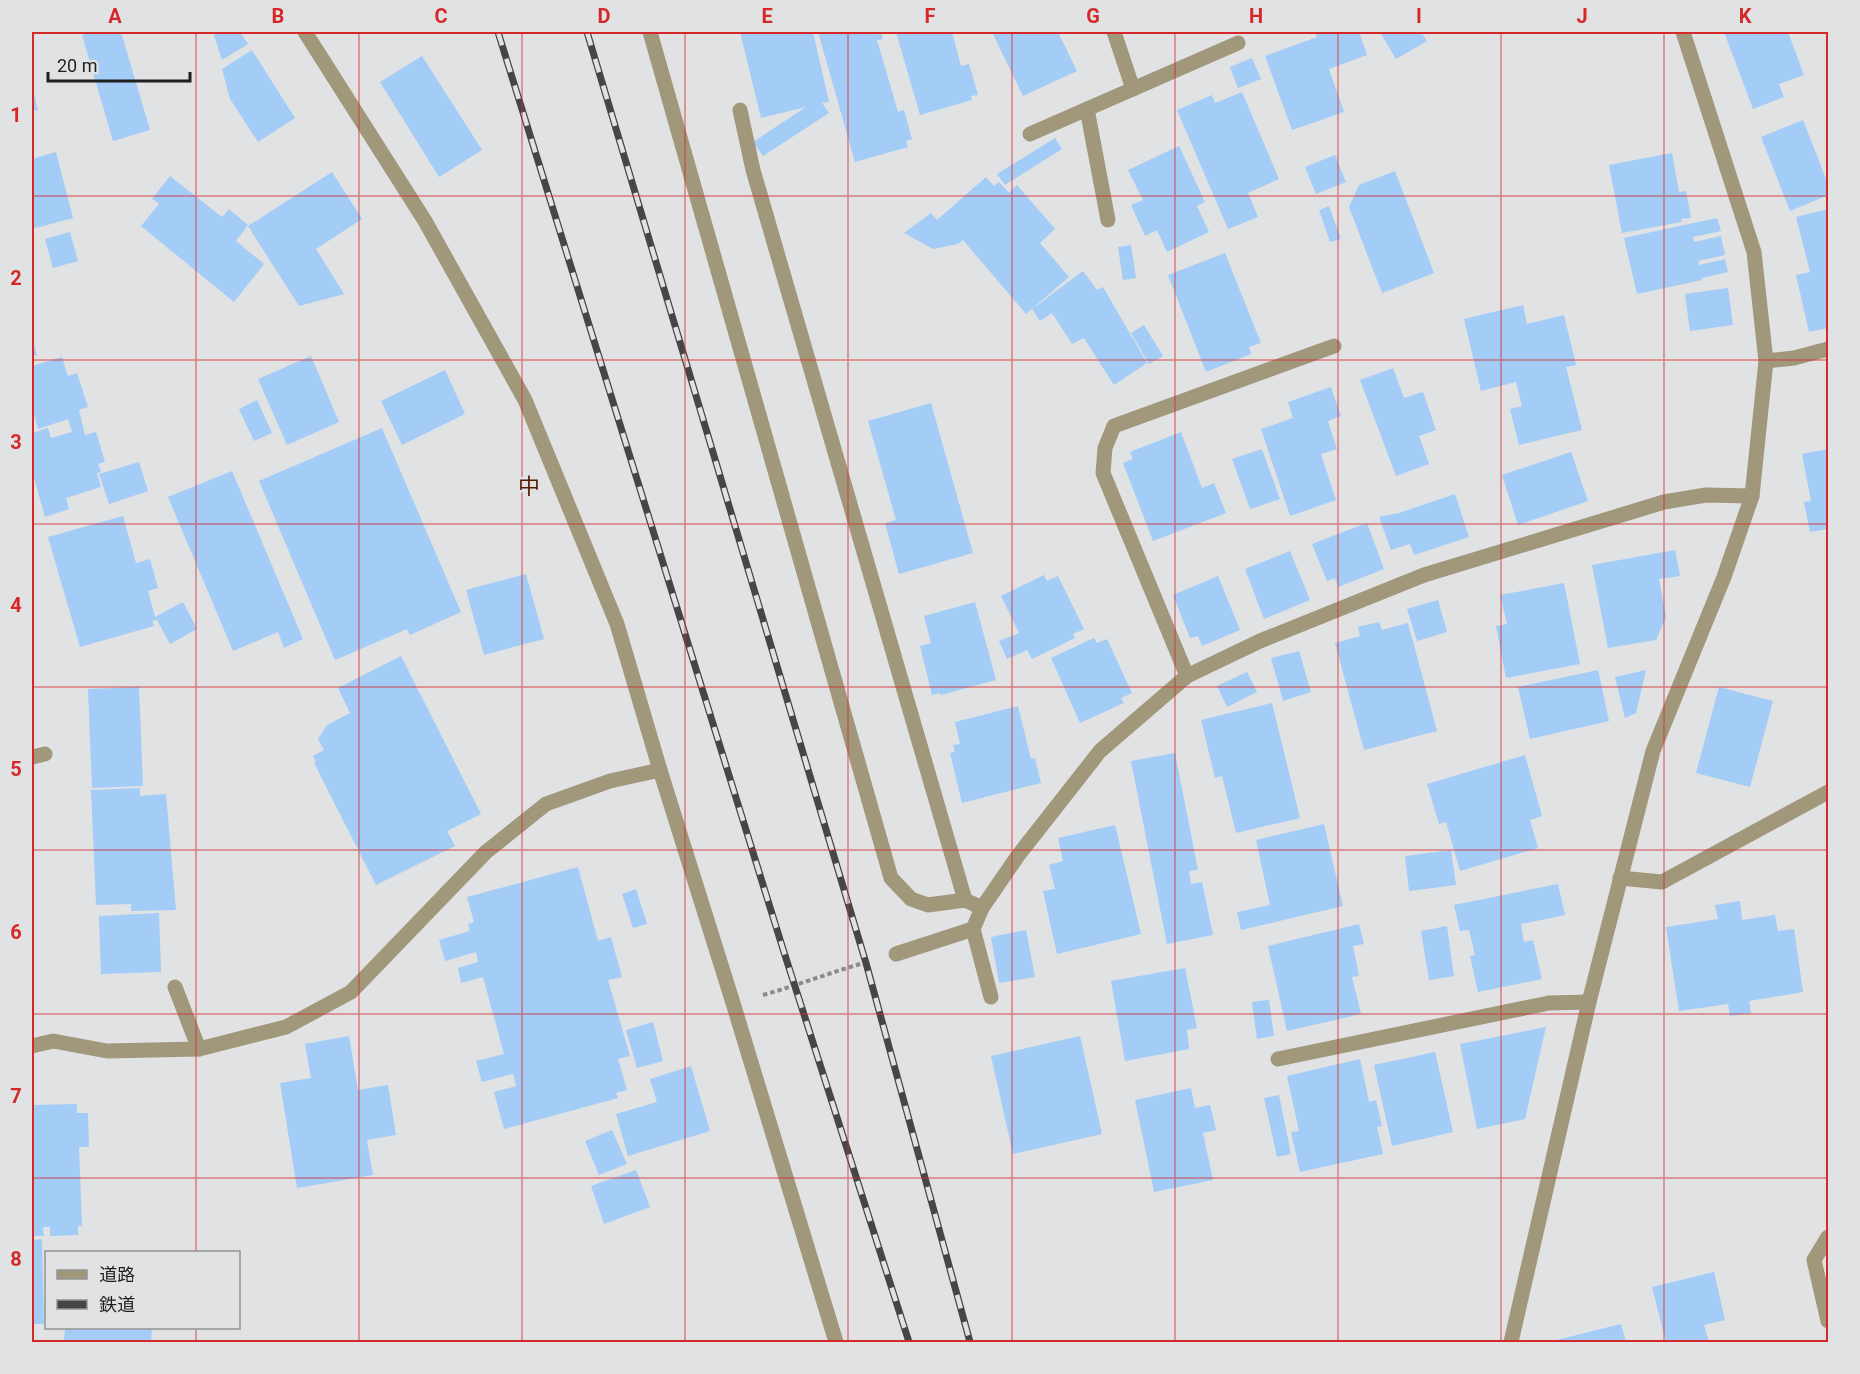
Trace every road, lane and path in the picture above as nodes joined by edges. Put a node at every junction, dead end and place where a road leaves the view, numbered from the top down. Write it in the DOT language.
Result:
graph roads {
  1 [pos="305,32"];
  2 [pos="650,32"];
  3 [pos="1114,32"];
  4 [pos="1683,32"];
  5 [pos="1238,43"];
  6 [pos="1133,89"];
  7 [pos="1087,109"];
  8 [pos="740,110"];
  9 [pos="1030,134"];
  10 [pos="1108,220"];
  11 [pos="1334,346"];
  12 [pos="1828,349"];
  13 [pos="1766,362"];
  14 [pos="1752,496"];
  15 [pos="1187,676"];
  16 [pos="660,770"];
  17 [pos="1828,792"];
  18 [pos="1620,878"];
  19 [pos="965,900"];
  20 [pos="982,908"];
  21 [pos="973,929"];
  22 [pos="896,954"];
  23 [pos="175,987"];
  24 [pos="991,997"];
  25 [pos="1589,1002"];
  26 [pos="733,1003"];
  27 [pos="32,1046"];
  28 [pos="199,1049"];
  29 [pos="1278,1059"];
  30 [pos="1828,1237"];
  31 [pos="1828,1321"];
  32 [pos="836,1342"];
  33 [pos="1511,1342"];
  1 -- 16 [label="street"];
  2 -- 19 [label="street"];
  3 -- 6 [label="street"];
  4 -- 13 [label="street"];
  5 -- 6 [label="street"];
  6 -- 7 [label="street"];
  7 -- 9 [label="street"];
  7 -- 10 [label="street"];
  8 -- 19 [label="street"];
  11 -- 15 [label="street"];
  12 -- 13 [label="street"];
  13 -- 14 [label="street"];
  14 -- 15 [label="street"];
  14 -- 18 [label="street"];
  15 -- 20 [label="street"];
  16 -- 26 [label="street"];
  16 -- 28 [label="street"];
  17 -- 18 [label="street"];
  18 -- 25 [label="street"];
  19 -- 20 [label="street"];
  20 -- 21 [label="street"];
  21 -- 22 [label="street"];
  21 -- 24 [label="street"];
  22 -- 26 [label="path"];
  23 -- 28 [label="street"];
  25 -- 29 [label="street"];
  25 -- 33 [label="street"];
  26 -- 32 [label="street"];
  27 -- 28 [label="street"];
  30 -- 31 [label="street"];
}
